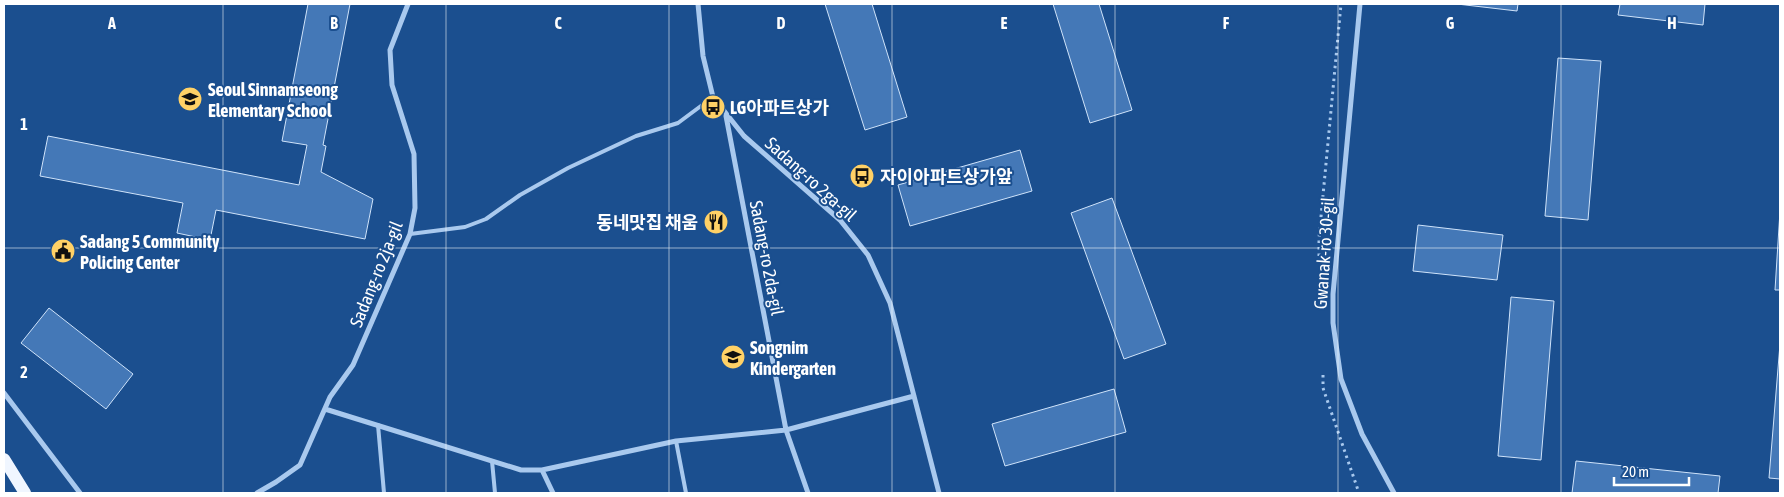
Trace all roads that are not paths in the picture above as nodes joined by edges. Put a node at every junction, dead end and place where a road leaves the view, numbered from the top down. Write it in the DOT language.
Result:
graph roads {
  1 [pos="408,4"];
  2 [pos="698,4"];
  3 [pos="1360,4"];
  4 [pos="713,97"];
  5 [pos="725,114"];
  6 [pos="410,234"];
  7 [pos="4,393"];
  8 [pos="914,396"];
  9 [pos="325,409"];
  10 [pos="378,425"];
  11 [pos="786,430"];
  12 [pos="676,441"];
  13 [pos="4,459"];
  14 [pos="492,461"];
  15 [pos="542,470"];
  16 [pos="25,493"];
  17 [pos="80,493"];
  18 [pos="257,493"];
  19 [pos="384,493"];
  20 [pos="495,493"];
  21 [pos="553,493"];
  22 [pos="686,493"];
  23 [pos="808,493"];
  24 [pos="939,493"];
  25 [pos="1394,493"];
  1 -- 6 [label="street, Sadang-ro 2ja-gil"];
  2 -- 4 [label="street, Sadang-ro 2ga-gil"];
  3 -- 25 [label="street, Gwanak-ro 30-gil"];
  4 -- 5 [label="street, Sadang-ro 2ga-gil"];
  4 -- 6 [label="lane"];
  5 -- 8 [label="street, Sadang-ro 2ga-gil"];
  5 -- 11 [label="street, Sadang-ro 2da-gil"];
  6 -- 9 [label="street, Sadang-ro 2ja-gil"];
  7 -- 17 [label="street"];
  8 -- 11 [label="street"];
  8 -- 24 [label="street, Sadang-ro 2ga-gil"];
  9 -- 10 [label="street"];
  9 -- 18 [label="street, Sadang-ro 2ja-gil"];
  10 -- 14 [label="street"];
  10 -- 19 [label="lane"];
  11 -- 12 [label="street"];
  11 -- 23 [label="street, Sadang-ro 2da-gil"];
  12 -- 15 [label="street"];
  12 -- 22 [label="lane"];
  13 -- 16 [label="main road"];
  14 -- 15 [label="street"];
  14 -- 20 [label="lane"];
  15 -- 21 [label="street"];
}
